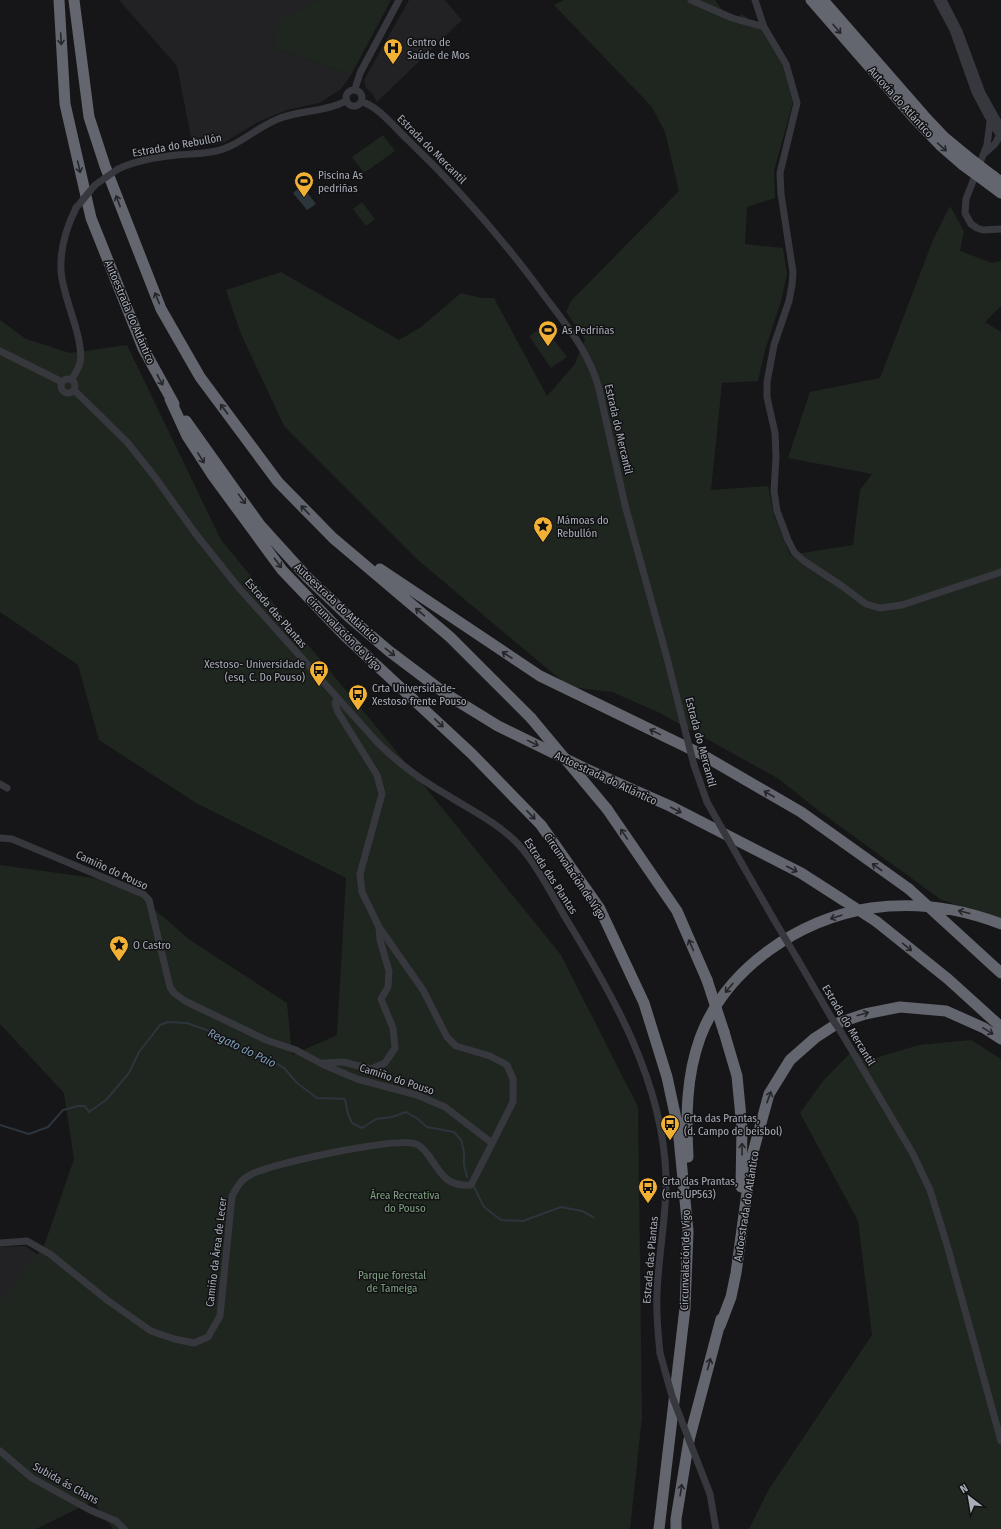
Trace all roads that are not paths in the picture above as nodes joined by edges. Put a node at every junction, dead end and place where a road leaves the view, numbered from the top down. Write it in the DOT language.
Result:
graph roads {
  1 [pos="59,0"];
  2 [pos="74,0"];
  3 [pos="399,0"];
  4 [pos="691,0"];
  5 [pos="756,0"];
  6 [pos="811,0"];
  7 [pos="824,0"];
  8 [pos="937,0"];
  9 [pos="943,0"];
  10 [pos="764,27"];
  11 [pos="355,89"];
  12 [pos="346,101"];
  13 [pos="362,102"];
  14 [pos="990,122"];
  15 [pos="1000,134"];
  16 [pos="988,138"];
  17 [pos="1001,145"];
  18 [pos="990,149"];
  19 [pos="984,154"];
  20 [pos="965,160"];
  21 [pos="994,181"];
  22 [pos="1001,193"];
  23 [pos="1001,229"];
  24 [pos="0,351"];
  25 [pos="72,380"];
  26 [pos="62,382"];
  27 [pos="74,390"];
  28 [pos="170,398"];
  29 [pos="333,538"];
  30 [pos="1001,572"];
  31 [pos="337,698"];
  32 [pos="0,784"];
  33 [pos="7,788"];
  34 [pos="0,838"];
  35 [pos="1001,924"];
  36 [pos="379,927"];
  37 [pos="1001,973"];
  38 [pos="1001,1027"];
  39 [pos="1001,1039"];
  40 [pos="322,1064"];
  41 [pos="492,1143"];
  42 [pos="687,1215"];
  43 [pos="0,1243"];
  44 [pos="720,1326"];
  45 [pos="1001,1441"];
  46 [pos="0,1451"];
  47 [pos="124,1529"];
  48 [pos="659,1529"];
  49 [pos="676,1529"];
  50 [pos="716,1529"];
  1 -- 28 [label="highway, Autoestrada do Atlántico, one-way"];
  29 -- 2 [label="highway, one-way"];
  3 -- 11 [label="street"];
  4 -- 10 [label="street"];
  5 -- 10 [label="street"];
  6 -- 20 [label="highway, Autovía do Atlántico, one-way"];
  7 -- 20 [label="highway, Autovía do Atlántico"];
  8 -- 14 [label="street"];
  9 -- 15 [label="street"];
  10 -- 30 [label="street"];
  11 -- 12 [label="street"];
  11 -- 13 [label="street"];
  12 -- 13 [label="street"];
  12 -- 25 [label="street, Estrada do Rebullón, bridge"];
  13 -- 45 [label="street, Estrada do Mercantil, bridge"];
  14 -- 15 [label="street"];
  14 -- 16 [label="street"];
  15 -- 16 [label="street"];
  15 -- 18 [label="street"];
  16 -- 19 [label="street"];
  17 -- 18 [label="street"];
  18 -- 19 [label="street"];
  19 -- 23 [label="street"];
  20 -- 21 [label="highway, Autovía do Atlántico, bridge"];
  21 -- 22 [label="highway, Autovía do Atlántico"];
  24 -- 26 [label="street"];
  25 -- 26 [label="street"];
  25 -- 27 [label="street"];
  26 -- 27 [label="street"];
  27 -- 31 [label="street, Estrada das Plantas"];
  28 -- 38 [label="highway, Autoestrada do Atlántico, one-way, bridge"];
  28 -- 42 [label="highway, Circunvalación de Vigo, one-way"];
  37 -- 29 [label="highway, one-way, bridge"];
  44 -- 29 [label="highway, one-way, bridge"];
  31 -- 36 [label="street"];
  31 -- 50 [label="street, Estrada das Plantas, bridge"];
  32 -- 33 [label="street"];
  34 -- 40 [label="street, Camiño do Pouso"];
  35 -- 42 [label="highway, one-way"];
  36 -- 40 [label="street"];
  36 -- 41 [label="street"];
  44 -- 39 [label="highway, Autoestrada do Atlántico, one-way"];
  40 -- 41 [label="street, Camiño do Pouso"];
  41 -- 43 [label="street, Camiño da Área de Lecer"];
  42 -- 48 [label="highway, Circunvalación de Vigo"];
  49 -- 44 [label="highway, one-way"];
  46 -- 47 [label="street, Subida ás Chans"];
}
